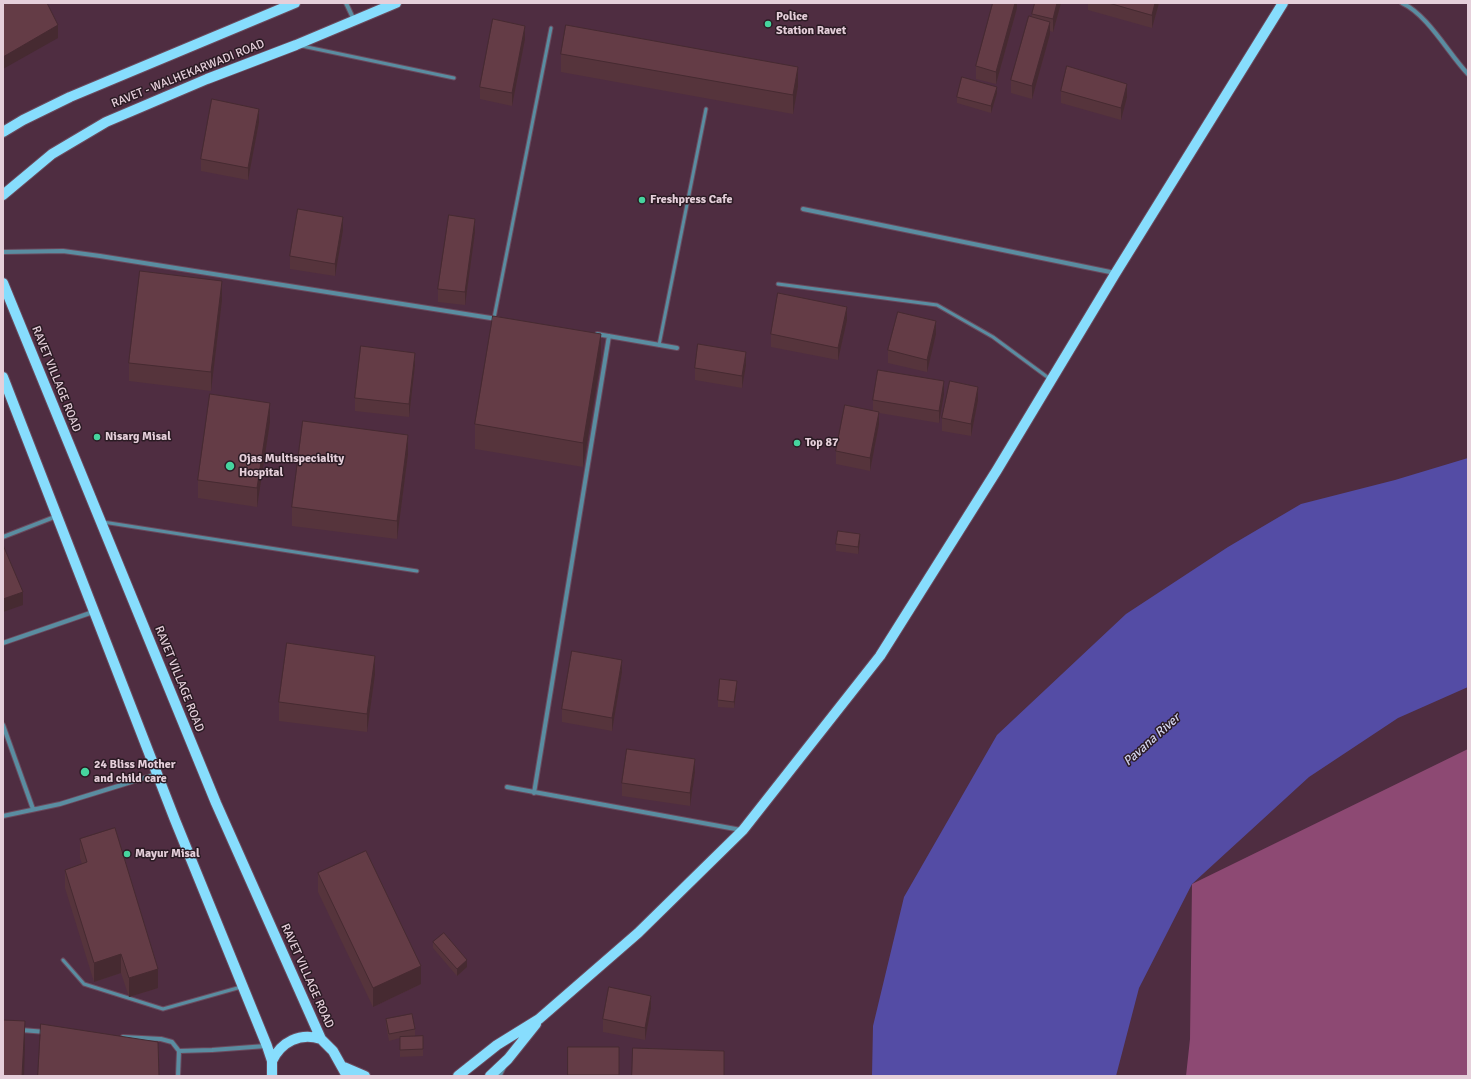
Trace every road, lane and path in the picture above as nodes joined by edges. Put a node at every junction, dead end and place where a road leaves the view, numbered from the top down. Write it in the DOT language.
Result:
graph roads {
  1 [pos="295,3"];
  2 [pos="346,3"];
  3 [pos="396,3"];
  4 [pos="1283,3"];
  5 [pos="1402,3"];
  6 [pos="354,20"];
  7 [pos="551,28"];
  8 [pos="296,45"];
  9 [pos="1468,74"];
  10 [pos="454,78"];
  11 [pos="706,109"];
  12 [pos="3,132"];
  13 [pos="3,195"];
  14 [pos="803,209"];
  15 [pos="3,252"];
  16 [pos="1115,274"];
  17 [pos="3,283"];
  18 [pos="778,284"];
  19 [pos="494,318"];
  20 [pos="502,319"];
  21 [pos="594,334"];
  22 [pos="609,336"];
  23 [pos="659,345"];
  24 [pos="677,348"];
  25 [pos="3,377"];
  26 [pos="1050,379"];
  27 [pos="57,516"];
  28 [pos="101,522"];
  29 [pos="3,537"];
  30 [pos="417,571"];
  31 [pos="94,612"];
  32 [pos="3,644"];
  33 [pos="3,725"];
  34 [pos="157,774"];
  35 [pos="507,787"];
  36 [pos="534,793"];
  37 [pos="33,809"];
  38 [pos="3,816"];
  39 [pos="743,830"];
  40 [pos="62,960"];
  41 [pos="243,987"];
  42 [pos="539,1019"];
  43 [pos="19,1030"];
  44 [pos="50,1032"];
  45 [pos="121,1037"];
  46 [pos="321,1039"];
  47 [pos="267,1046"];
  48 [pos="179,1051"];
  49 [pos="508,1059"];
  50 [pos="272,1061"];
  51 [pos="346,1072"];
  52 [pos="178,1076"];
  53 [pos="272,1076"];
  54 [pos="365,1076"];
  55 [pos="458,1076"];
  56 [pos="490,1076"];
  57 [pos="500,1076"];
  1 -- 12 [label="main road, RAVET - WALHEKARWADI ROAD"];
  2 -- 6 [label="street"];
  3 -- 6 [label="main road, RAVET - WALHEKARWADI ROAD"];
  4 -- 16 [label="main road"];
  5 -- 9 [label="street"];
  6 -- 8 [label="main road, RAVET - WALHEKARWADI ROAD"];
  7 -- 19 [label="lane"];
  8 -- 10 [label="lane"];
  8 -- 13 [label="main road, RAVET - WALHEKARWADI ROAD"];
  11 -- 23 [label="lane"];
  14 -- 16 [label="street"];
  15 -- 19 [label="street"];
  16 -- 26 [label="main road"];
  17 -- 28 [label="main road, RAVET VILLAGE ROAD"];
  18 -- 26 [label="lane"];
  19 -- 20 [label="street"];
  21 -- 22 [label="street"];
  22 -- 23 [label="street"];
  22 -- 36 [label="street"];
  23 -- 24 [label="street"];
  25 -- 27 [label="main road"];
  26 -- 39 [label="main road"];
  27 -- 29 [label="street"];
  27 -- 31 [label="main road"];
  28 -- 30 [label="lane"];
  28 -- 46 [label="main road, RAVET VILLAGE ROAD"];
  31 -- 32 [label="street"];
  31 -- 34 [label="main road"];
  33 -- 37 [label="street"];
  34 -- 37 [label="street"];
  34 -- 41 [label="main road"];
  35 -- 36 [label="street"];
  36 -- 39 [label="street"];
  37 -- 38 [label="street"];
  39 -- 42 [label="main road"];
  40 -- 41 [label="lane"];
  41 -- 47 [label="main road"];
  42 -- 49 [label="main road"];
  42 -- 55 [label="main road"];
  43 -- 44 [label="street"];
  45 -- 48 [label="street"];
  46 -- 50 [label="main road"];
  46 -- 51 [label="main road, RAVET VILLAGE ROAD"];
  47 -- 48 [label="street"];
  47 -- 50 [label="main road"];
  48 -- 52 [label="street"];
  49 -- 56 [label="main road"];
  49 -- 57 [label="lane"];
  50 -- 53 [label="main road"];
  51 -- 54 [label="main road"];
}
